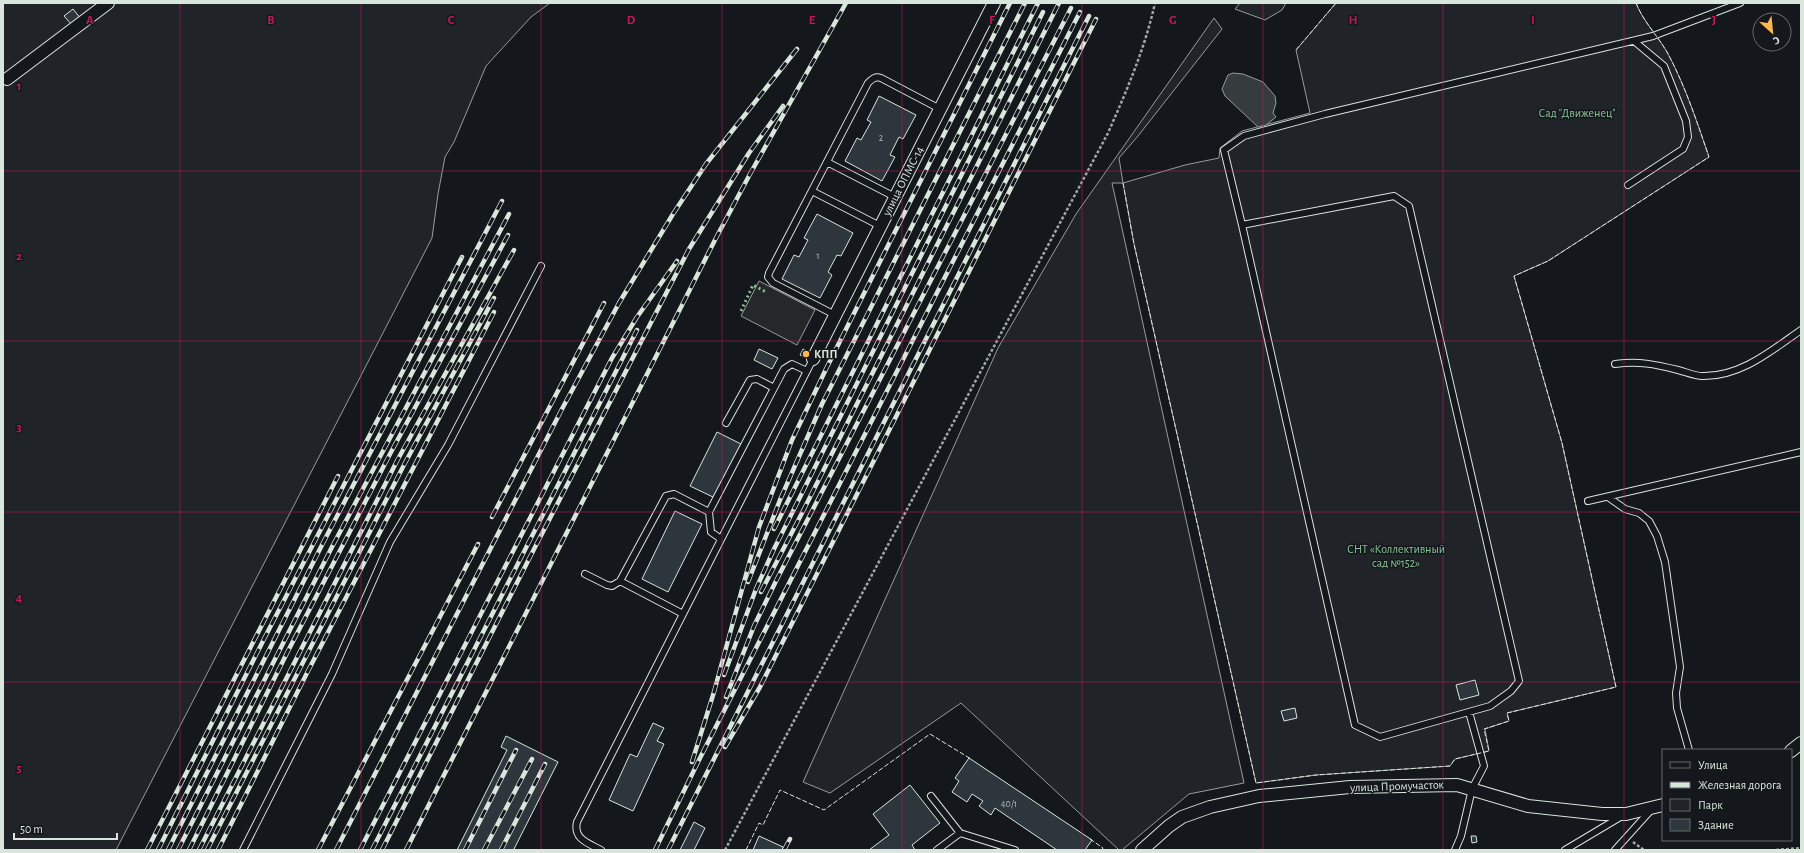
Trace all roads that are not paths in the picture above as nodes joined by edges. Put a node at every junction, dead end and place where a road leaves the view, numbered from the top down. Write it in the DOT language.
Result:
graph roads {
  1 [pos="108,3"];
  2 [pos="994,3"];
  3 [pos="1740,3"];
  4 [pos="1634,41"];
  5 [pos="7,79"];
  6 [pos="940,109"];
  7 [pos="827,162"];
  8 [pos="1628,185"];
  9 [pos="812,191"];
  10 [pos="895,197"];
  11 [pos="1242,225"];
  12 [pos="880,226"];
  13 [pos="541,266"];
  14 [pos="835,315"];
  15 [pos="1801,330"];
  16 [pos="813,359"];
  17 [pos="1615,364"];
  18 [pos="807,371"];
  19 [pos="774,388"];
  20 [pos="726,423"];
  21 [pos="1801,452"];
  22 [pos="1608,497"];
  23 [pos="1588,501"];
  24 [pos="709,512"];
  25 [pos="721,540"];
  26 [pos="585,574"];
  27 [pos="620,581"];
  28 [pos="683,614"];
  29 [pos="1469,712"];
  30 [pos="1801,743"];
  31 [pos="1689,749"];
  32 [pos="1792,750"];
  33 [pos="1472,789"];
  34 [pos="931,796"];
  35 [pos="1658,806"];
  36 [pos="1626,814"];
  37 [pos="960,833"];
  38 [pos="1147,848"];
  39 [pos="243,850"];
  40 [pos="601,850"];
  41 [pos="937,850"];
  42 [pos="1015,850"];
  43 [pos="1455,850"];
  44 [pos="1566,850"];
  45 [pos="1615,850"];
  1 -- 5 [label="street"];
  2 -- 6 [label="street, улица ОПМС-14"];
  3 -- 4 [label="lane"];
  4 -- 8 [label="lane"];
  4 -- 11 [label="lane"];
  6 -- 7 [label="lane"];
  6 -- 10 [label="street, улица ОПМС-14"];
  7 -- 9 [label="lane"];
  7 -- 10 [label="lane"];
  9 -- 12 [label="lane"];
  9 -- 14 [label="lane"];
  10 -- 12 [label="street, улица ОПМС-14"];
  11 -- 29 [label="lane"];
  11 -- 29 [label="lane"];
  12 -- 14 [label="street, улица ОПМС-14"];
  13 -- 39 [label="lane"];
  14 -- 16 [label="street, улица ОПМС-14"];
  15 -- 17 [label="lane"];
  16 -- 18 [label="lane"];
  18 -- 19 [label="lane"];
  18 -- 25 [label="lane"];
  19 -- 20 [label="lane"];
  19 -- 24 [label="lane"];
  21 -- 22 [label="lane"];
  22 -- 23 [label="lane"];
  22 -- 31 [label="lane"];
  24 -- 25 [label="lane"];
  24 -- 27 [label="lane"];
  25 -- 28 [label="lane"];
  26 -- 27 [label="lane"];
  27 -- 28 [label="lane"];
  28 -- 40 [label="lane"];
  29 -- 33 [label="lane"];
  30 -- 32 [label="street"];
  33 -- 36 [label="street, улица Промучасток"];
  33 -- 38 [label="street, улица Промучасток"];
  33 -- 43 [label="lane"];
  34 -- 37 [label="lane"];
  35 -- 36 [label="street, улица Промучасток"];
  35 -- 45 [label="lane"];
  36 -- 44 [label="lane"];
  37 -- 41 [label="lane"];
  37 -- 42 [label="lane"];
}
